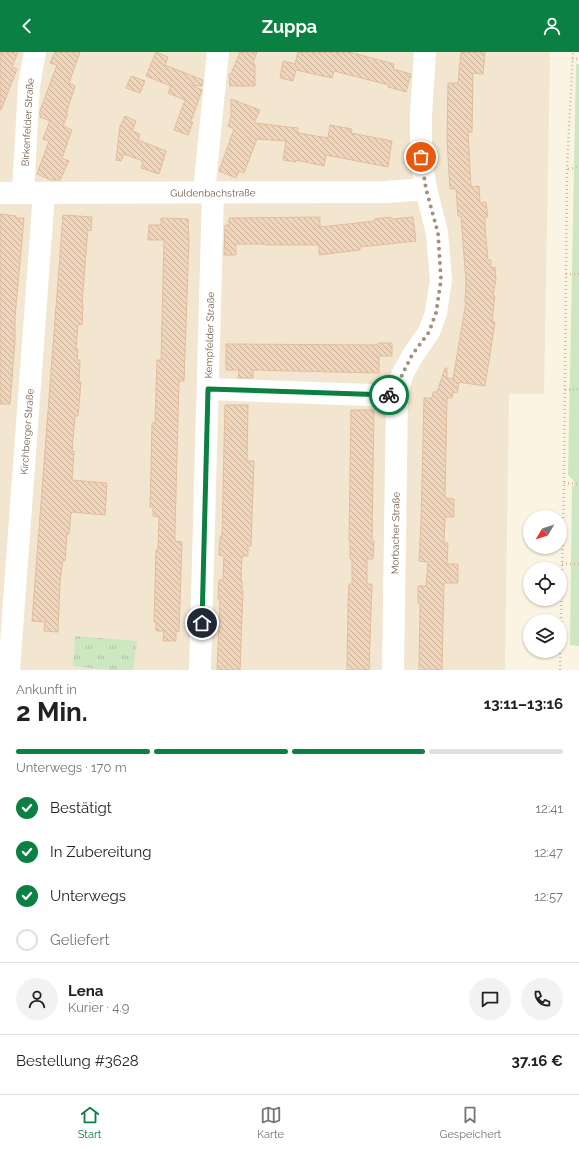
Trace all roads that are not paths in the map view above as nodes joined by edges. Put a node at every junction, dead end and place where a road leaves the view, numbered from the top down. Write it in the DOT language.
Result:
graph roads {
  1 [pos="35,52"];
  2 [pos="218,52"];
  3 [pos="425,52"];
  4 [pos="426,189"];
  5 [pos="209,192"];
  6 [pos="0,193"];
  7 [pos="33,193"];
  8 [pos="208,389"];
  9 [pos="397,396"];
  10 [pos="9,670"];
  11 [pos="200,670"];
  12 [pos="393,670"];
  1 -- 7 [label="street, Birkenfelder Straße"];
  2 -- 5 [label="street"];
  3 -- 4 [label="street, Morbacher Straße"];
  4 -- 5 [label="street, Guldenbachstraße"];
  4 -- 9 [label="street, Morbacher Straße"];
  5 -- 7 [label="street, Guldenbachstraße"];
  5 -- 8 [label="street, Kempfelder Straße"];
  6 -- 7 [label="street, Guldenbachstraße"];
  7 -- 10 [label="street, Kirchberger Straße"];
  8 -- 9 [label="street"];
  8 -- 11 [label="street, Kempfelder Straße"];
  9 -- 12 [label="street, Morbacher Straße"];
}
